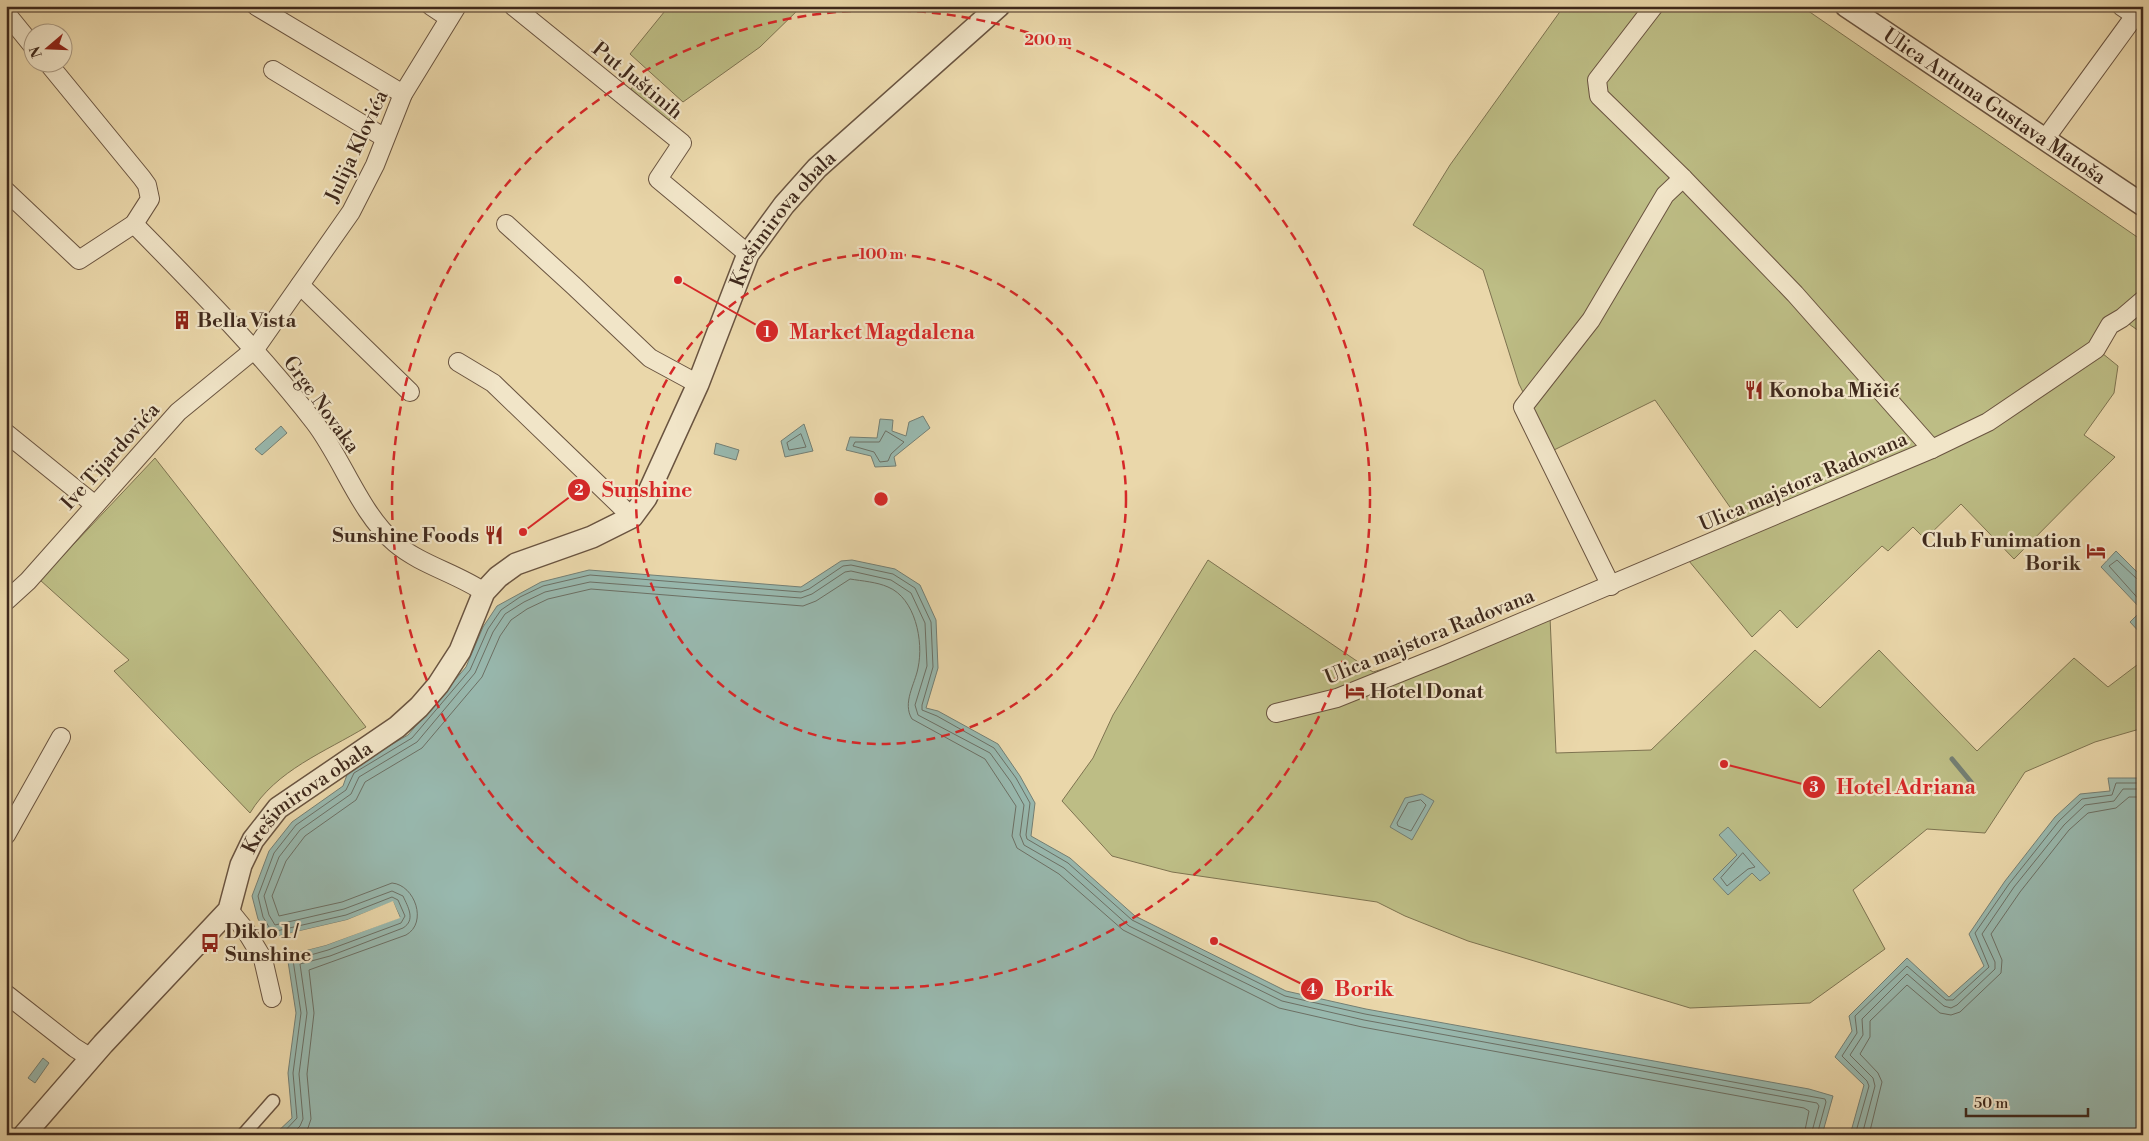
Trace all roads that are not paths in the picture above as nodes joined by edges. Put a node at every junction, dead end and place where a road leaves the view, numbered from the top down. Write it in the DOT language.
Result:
graph roads {
  1 [pos="256,6"];
  2 [pos="432,6"];
  3 [pos="513,6"];
  4 [pos="1000,6"];
  5 [pos="1654,6"];
  6 [pos="1846,6"];
  7 [pos="453,12"];
  8 [pos="2135,12"];
  9 [pos="6,13"];
  10 [pos="22,33"];
  11 [pos="273,70"];
  12 [pos="55,72"];
  13 [pos="403,94"];
  14 [pos="385,138"];
  15 [pos="2045,139"];
  16 [pos="1683,178"];
  17 [pos="6,191"];
  18 [pos="2143,205"];
  19 [pos="134,224"];
  20 [pos="506,224"];
  21 [pos="748,254"];
  22 [pos="300,285"];
  23 [pos="2143,300"];
  24 [pos="255,349"];
  25 [pos="458,362"];
  26 [pos="698,384"];
  27 [pos="410,392"];
  28 [pos="6,433"];
  29 [pos="1932,449"];
  30 [pos="95,505"];
  31 [pos="632,517"];
  32 [pos="1612,586"];
  33 [pos="484,592"];
  34 [pos="6,601"];
  35 [pos="1276,713"];
  36 [pos="62,737"];
  37 [pos="6,835"];
  38 [pos="229,910"];
  39 [pos="6,994"];
  40 [pos="272,998"];
  41 [pos="92,1058"];
  42 [pos="273,1102"];
  43 [pos="24,1135"];
  44 [pos="243,1135"];
  1 -- 13 [label="street"];
  2 -- 7 [label="street"];
  3 -- 21 [label="street, Put Juštinih"];
  4 -- 21 [label="street, Krešimirova obala"];
  5 -- 16 [label="street, Ulica majstora Radovana"];
  6 -- 15 [label="street, Ulica Antuna Gustava Matoša"];
  7 -- 13 [label="street, Julija Klovića"];
  8 -- 15 [label="street"];
  9 -- 10 [label="street"];
  11 -- 14 [label="street"];
  12 -- 19 [label="street"];
  13 -- 14 [label="street, Julija Klovića"];
  14 -- 22 [label="street, Julija Klovića"];
  15 -- 18 [label="street, Ulica Antuna Gustava Matoša"];
  16 -- 29 [label="street, Ulica majstora Radovana"];
  16 -- 32 [label="street"];
  17 -- 19 [label="street"];
  19 -- 24 [label="street, Grge Novaka"];
  20 -- 26 [label="street"];
  21 -- 26 [label="street, Krešimirova obala"];
  22 -- 24 [label="street, Julija Klovića"];
  22 -- 27 [label="street"];
  23 -- 29 [label="street"];
  24 -- 30 [label="street, Ive Tijardovića"];
  24 -- 33 [label="street, Grge Novaka"];
  25 -- 31 [label="street"];
  26 -- 31 [label="street, Krešimirova obala"];
  28 -- 30 [label="street"];
  29 -- 32 [label="street, Ulica majstora Radovana"];
  30 -- 34 [label="street, Ive Tijardovića"];
  31 -- 33 [label="street, Krešimirova obala"];
  32 -- 35 [label="street, Ulica majstora Radovana"];
  33 -- 38 [label="street, Krešimirova obala"];
  36 -- 37 [label="street"];
  38 -- 40 [label="street"];
  38 -- 41 [label="street, Krešimirova obala"];
  39 -- 41 [label="street"];
  41 -- 43 [label="street, Krešimirova obala"];
  42 -- 44 [label="street"];
}
